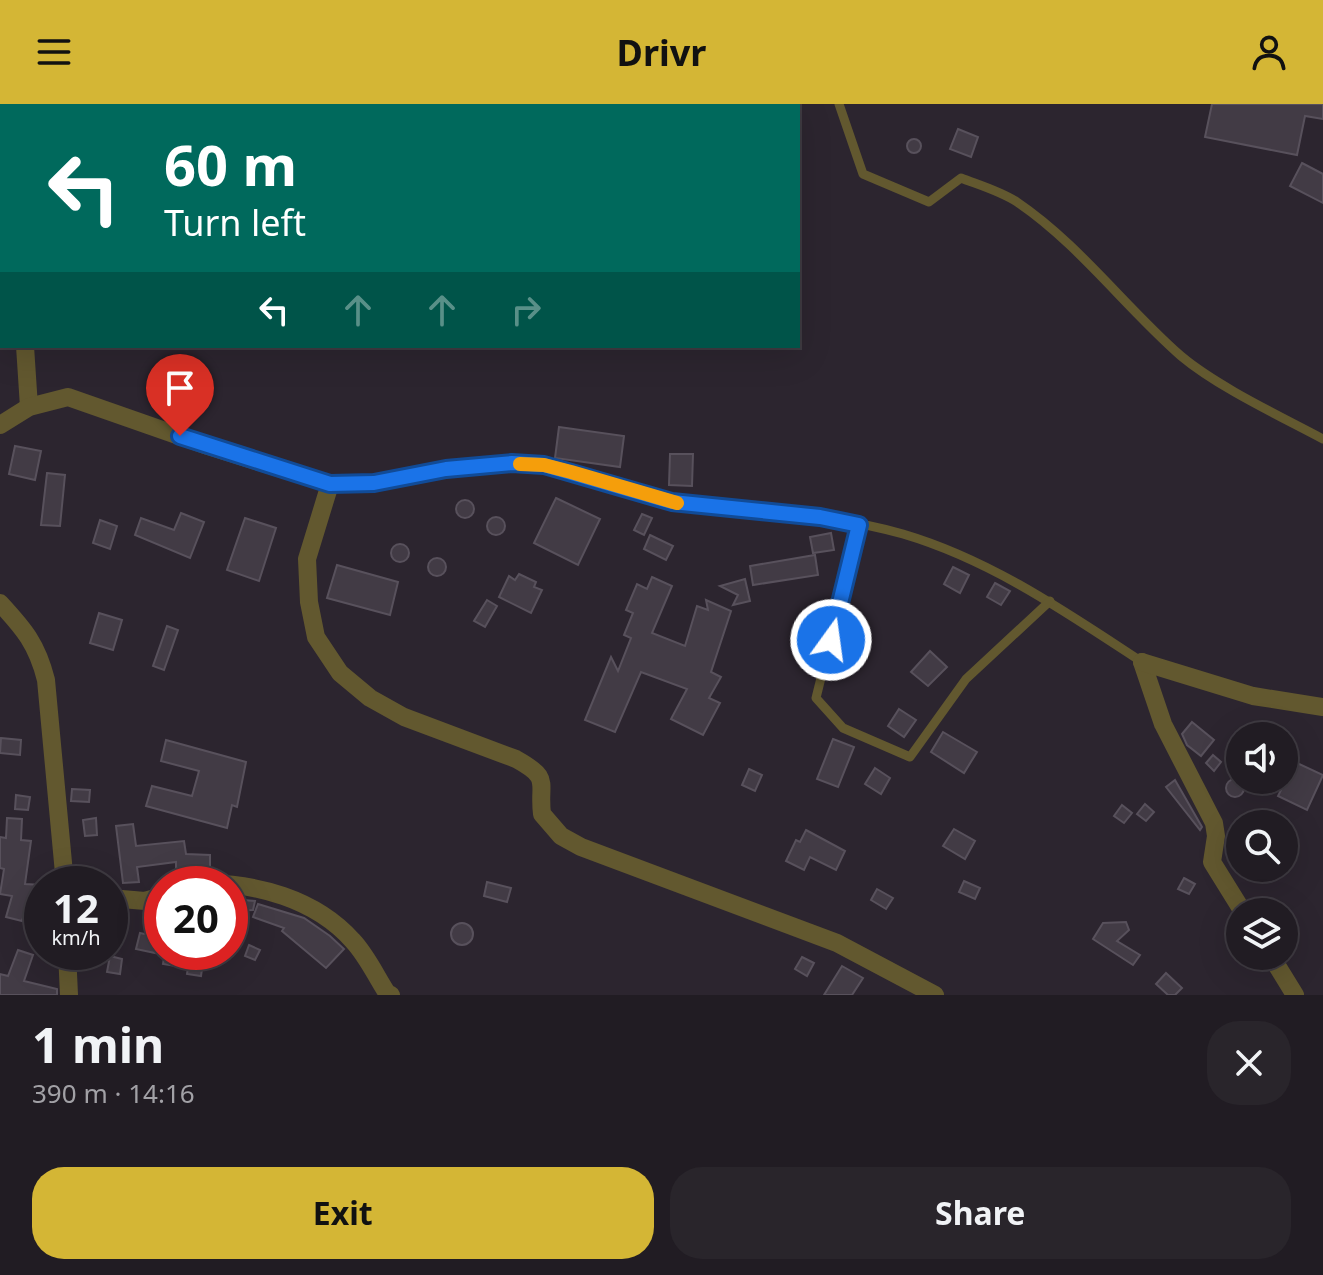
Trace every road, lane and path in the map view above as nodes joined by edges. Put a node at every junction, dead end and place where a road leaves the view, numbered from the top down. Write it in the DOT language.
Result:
graph roads {
  1 [pos="839,104"];
  2 [pos="25,348"];
  3 [pos="29,407"];
  4 [pos="0,425"];
  5 [pos="1323,439"];
  6 [pos="330,484"];
  7 [pos="859,525"];
  8 [pos="1050,601"];
  9 [pos="0,603"];
  10 [pos="1142,662"];
  11 [pos="1323,707"];
  12 [pos="63,866"];
  13 [pos="248,885"];
  14 [pos="1234,898"];
  15 [pos="68,970"];
  16 [pos="1280,970"];
  17 [pos="388,994"];
  18 [pos="69,995"];
  19 [pos="935,995"];
  20 [pos="1295,995"];
  1 -- 5 [label="lane"];
  2 -- 3 [label="street"];
  3 -- 4 [label="street"];
  3 -- 6 [label="street"];
  6 -- 7 [label="lane"];
  6 -- 19 [label="street"];
  7 -- 8 [label="lane"];
  7 -- 8 [label="lane"];
  8 -- 10 [label="lane"];
  9 -- 12 [label="street"];
  10 -- 11 [label="street"];
  10 -- 14 [label="street"];
  13 -- 17 [label="street"];
  15 -- 18 [label="street"];
  16 -- 20 [label="street"];
}
